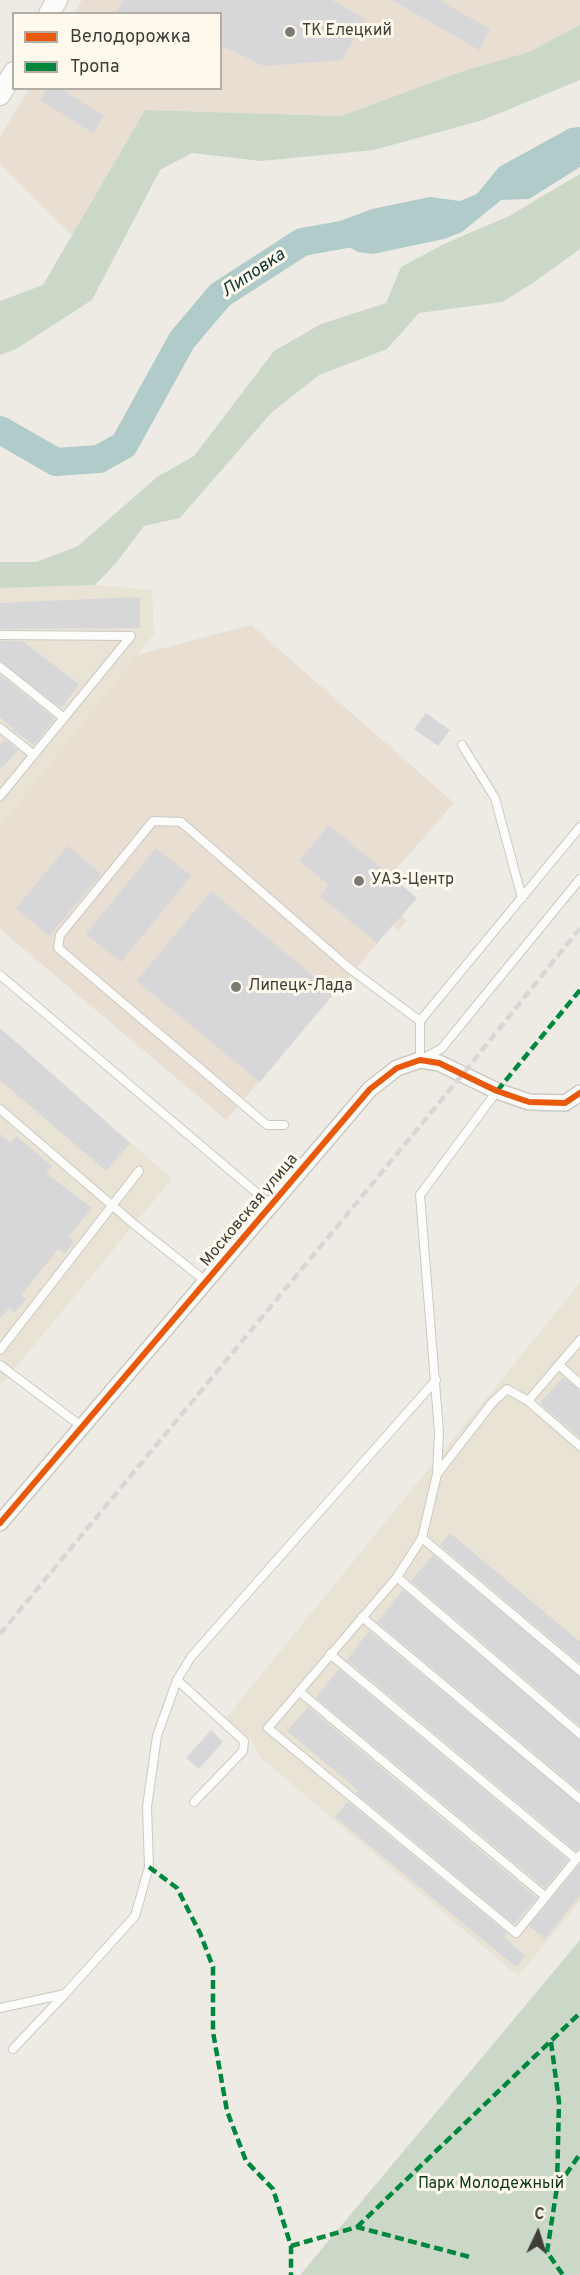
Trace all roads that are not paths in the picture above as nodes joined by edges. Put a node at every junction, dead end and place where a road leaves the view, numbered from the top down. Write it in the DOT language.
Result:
graph roads {
  1 [pos="12,75"];
  2 [pos="0,95"];
  3 [pos="0,635"];
  4 [pos="0,667"];
  5 [pos="64,718"];
  6 [pos="0,728"];
  7 [pos="462,745"];
  8 [pos="34,755"];
  9 [pos="0,796"];
  10 [pos="580,827"];
  11 [pos="580,879"];
  12 [pos="522,898"];
  13 [pos="0,975"];
  14 [pos="420,1021"];
  15 [pos="420,1060"];
  16 [pos="497,1091"];
  17 [pos="580,1093"];
  18 [pos="0,1109"];
  19 [pos="284,1125"];
  20 [pos="139,1172"];
  21 [pos="113,1206"];
  22 [pos="272,1206"];
  23 [pos="208,1283"];
  24 [pos="580,1340"];
  25 [pos="0,1350"];
  26 [pos="0,1365"];
  27 [pos="559,1365"];
  28 [pos="436,1380"];
  29 [pos="580,1384"];
  30 [pos="528,1401"];
  31 [pos="81,1426"];
  32 [pos="580,1446"];
  33 [pos="437,1474"];
  34 [pos="0,1523"];
  35 [pos="422,1538"];
  36 [pos="397,1577"];
  37 [pos="362,1617"];
  38 [pos="330,1654"];
  39 [pos="580,1671"];
  40 [pos="177,1680"];
  41 [pos="300,1692"];
  42 [pos="580,1734"];
  43 [pos="580,1799"];
  44 [pos="194,1802"];
  45 [pos="578,1857"];
  46 [pos="546,1897"];
  47 [pos="64,1994"];
  48 [pos="0,2008"];
  49 [pos="13,2049"];
  1 -- 2 [label="street"];
  3 -- 5 [label="lane"];
  4 -- 5 [label="lane"];
  5 -- 8 [label="lane"];
  6 -- 8 [label="lane"];
  7 -- 12 [label="lane"];
  8 -- 9 [label="lane"];
  10 -- 12 [label="lane"];
  11 -- 15 [label="lane"];
  12 -- 14 [label="lane"];
  13 -- 22 [label="lane"];
  14 -- 15 [label="lane"];
  14 -- 19 [label="lane"];
  15 -- 16 [label="street"];
  15 -- 22 [label="street, Московская улица"];
  16 -- 17 [label="street"];
  16 -- 28 [label="lane"];
  18 -- 21 [label="lane"];
  20 -- 21 [label="lane"];
  21 -- 23 [label="lane"];
  21 -- 25 [label="lane"];
  22 -- 23 [label="street, Московская улица"];
  23 -- 31 [label="street, Московская улица"];
  24 -- 27 [label="lane"];
  26 -- 31 [label="lane"];
  27 -- 29 [label="lane"];
  27 -- 30 [label="lane"];
  28 -- 33 [label="lane"];
  28 -- 40 [label="lane"];
  30 -- 32 [label="lane"];
  30 -- 33 [label="lane"];
  31 -- 34 [label="street, Московская улица"];
  33 -- 35 [label="lane"];
  35 -- 36 [label="lane"];
  35 -- 39 [label="lane"];
  36 -- 37 [label="lane"];
  36 -- 42 [label="lane"];
  37 -- 38 [label="lane"];
  37 -- 43 [label="lane"];
  38 -- 41 [label="lane"];
  38 -- 45 [label="lane"];
  40 -- 44 [label="lane"];
  40 -- 47 [label="lane"];
  41 -- 46 [label="lane"];
  41 -- 46 [label="lane"];
  45 -- 46 [label="lane"];
  47 -- 48 [label="lane"];
  47 -- 49 [label="lane"];
}
